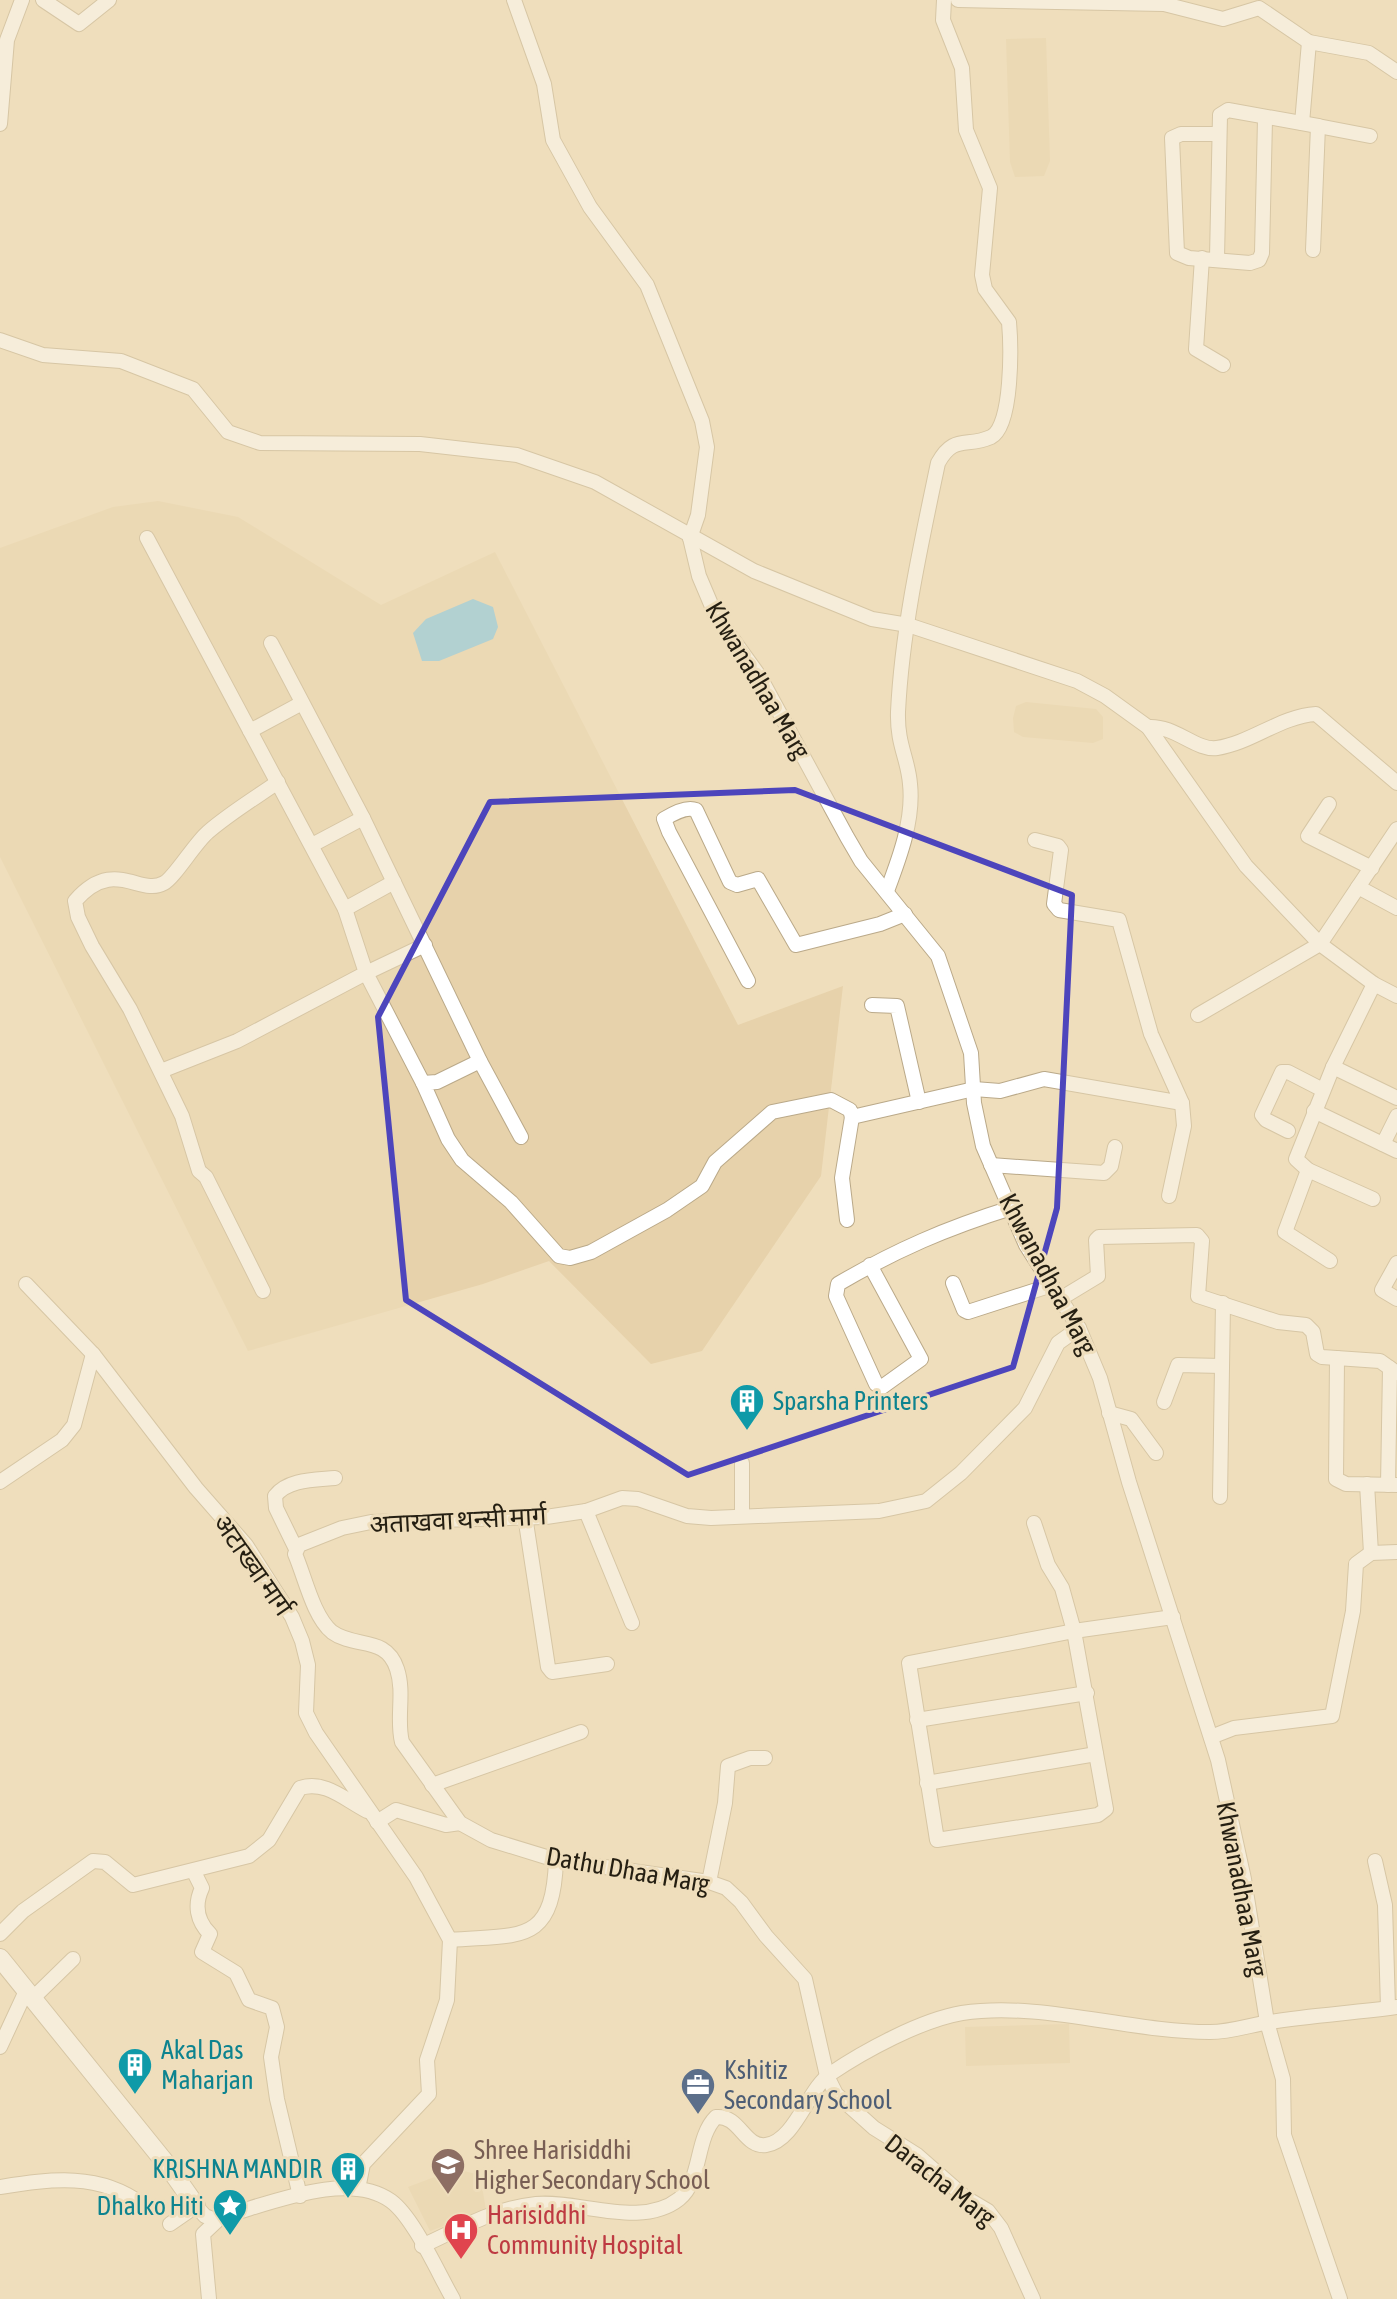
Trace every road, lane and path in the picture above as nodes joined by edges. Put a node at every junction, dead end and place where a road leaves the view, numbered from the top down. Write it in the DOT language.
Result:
graph roads {
  1 [pos="22,0"];
  2 [pos="43,0"];
  3 [pos="109,0"];
  4 [pos="514,0"];
  5 [pos="944,0"];
  6 [pos="958,0"];
  7 [pos="1309,42"];
  8 [pos="1397,72"];
  9 [pos="1265,119"];
  10 [pos="1302,123"];
  11 [pos="0,124"];
  12 [pos="1318,126"];
  13 [pos="1219,134"];
  14 [pos="1370,136"];
  15 [pos="1313,250"];
  16 [pos="1210,258"];
  17 [pos="0,340"];
  18 [pos="1223,365"];
  19 [pos="147,538"];
  20 [pos="690,538"];
  21 [pos="908,625"];
  22 [pos="271,643"];
  23 [pos="302,703"];
  24 [pos="1148,727"];
  25 [pos="250,731"];
  26 [pos="278,782"];
  27 [pos="1397,783"];
  28 [pos="1329,804"];
  29 [pos="363,818"];
  30 [pos="1397,829"];
  31 [pos="1035,840"];
  32 [pos="312,845"];
  33 [pos="1372,868"];
  34 [pos="394,882"];
  35 [pos="1358,887"];
  36 [pos="887,891"];
  37 [pos="1397,908"];
  38 [pos="345,909"];
  39 [pos="905,914"];
  40 [pos="1320,944"];
  41 [pos="425,945"];
  42 [pos="366,973"];
  43 [pos="748,981"];
  44 [pos="1374,984"];
  45 [pos="1397,996"];
  46 [pos="872,1005"];
  47 [pos="1198,1015"];
  48 [pos="480,1061"];
  49 [pos="1333,1067"];
  50 [pos="161,1071"];
  51 [pos="423,1083"];
  52 [pos="974,1089"];
  53 [pos="1323,1090"];
  54 [pos="1397,1098"];
  55 [pos="919,1102"];
  56 [pos="1182,1103"];
  57 [pos="1314,1111"];
  58 [pos="1397,1116"];
  59 [pos="852,1117"];
  60 [pos="1288,1131"];
  61 [pos="521,1137"];
  62 [pos="1115,1147"];
  63 [pos="1390,1147"];
  64 [pos="991,1165"];
  65 [pos="1308,1170"];
  66 [pos="1169,1196"];
  67 [pos="1373,1199"];
  68 [pos="1011,1208"];
  69 [pos="847,1220"];
  70 [pos="1330,1261"];
  71 [pos="1397,1263"];
  72 [pos="870,1265"];
  73 [pos="953,1283"];
  74 [pos="26,1284"];
  75 [pos="1052,1285"];
  76 [pos="263,1291"];
  77 [pos="1060,1299"];
  78 [pos="1397,1299"];
  79 [pos="1223,1303"];
  80 [pos="1079,1328"];
  81 [pos="93,1354"];
  82 [pos="1337,1358"];
  83 [pos="1222,1366"];
  84 [pos="1393,1370"];
  85 [pos="1164,1402"];
  86 [pos="1109,1413"];
  87 [pos="1156,1453"];
  88 [pos="742,1463"];
  89 [pos="335,1478"];
  90 [pos="0,1482"];
  91 [pos="1367,1484"];
  92 [pos="1392,1485"];
  93 [pos="1220,1497"];
  94 [pos="586,1511"];
  95 [pos="525,1516"];
  96 [pos="742,1516"];
  97 [pos="1034,1523"];
  98 [pos="296,1549"];
  99 [pos="1397,1552"];
  100 [pos="1371,1553"];
  101 [pos="316,1605"];
  102 [pos="292,1617"];
  103 [pos="1173,1617"];
  104 [pos="632,1623"];
  105 [pos="1074,1631"];
  106 [pos="607,1664"];
  107 [pos="1087,1693"];
  108 [pos="917,1720"];
  109 [pos="581,1732"];
  110 [pos="1211,1737"];
  111 [pos="1096,1754"];
  112 [pos="765,1758"];
  113 [pos="927,1783"];
  114 [pos="432,1785"];
  115 [pos="374,1817"];
  116 [pos="460,1823"];
  117 [pos="556,1860"];
  118 [pos="1375,1861"];
  119 [pos="194,1872"];
  120 [pos="709,1882"];
  121 [pos="1391,1904"];
  122 [pos="0,1934"];
  123 [pos="450,1940"];
  124 [pos="0,1958"];
  125 [pos="73,1959"];
  126 [pos="29,1995"];
  127 [pos="1392,2008"];
  128 [pos="1267,2022"];
  129 [pos="0,2047"];
  130 [pos="827,2076"];
  131 [pos="0,2187"];
  132 [pos="358,2189"];
  133 [pos="300,2196"];
  134 [pos="143,2205"];
  135 [pos="196,2206"];
  136 [pos="221,2217"];
  137 [pos="170,2224"];
  138 [pos="422,2246"];
  139 [pos="209,2299"];
  140 [pos="453,2299"];
  141 [pos="1033,2299"];
  142 [pos="1340,2299"];
  1 -- 11 [label="street"];
  2 -- 3 [label="street"];
  4 -- 20 [label="street"];
  5 -- 21 [label="street"];
  6 -- 7 [label="street"];
  7 -- 8 [label="street"];
  7 -- 10 [label="street"];
  9 -- 10 [label="street"];
  9 -- 13 [label="street"];
  9 -- 16 [label="street"];
  10 -- 12 [label="street"];
  12 -- 14 [label="street"];
  12 -- 15 [label="street"];
  13 -- 16 [label="street"];
  13 -- 16 [label="street"];
  16 -- 18 [label="street"];
  17 -- 20 [label="street"];
  19 -- 25 [label="street"];
  20 -- 21 [label="street"];
  20 -- 36 [label="street, Khwanadhaa Marg"];
  21 -- 24 [label="street"];
  21 -- 36 [label="street"];
  22 -- 23 [label="street"];
  23 -- 25 [label="street"];
  23 -- 29 [label="street"];
  24 -- 27 [label="street"];
  24 -- 40 [label="street"];
  25 -- 26 [label="street"];
  26 -- 32 [label="street"];
  26 -- 50 [label="street"];
  28 -- 33 [label="street"];
  29 -- 32 [label="street"];
  29 -- 34 [label="street"];
  30 -- 33 [label="street"];
  31 -- 56 [label="street"];
  32 -- 38 [label="street"];
  33 -- 35 [label="street"];
  34 -- 38 [label="street"];
  34 -- 41 [label="street"];
  35 -- 37 [label="street"];
  35 -- 40 [label="street"];
  36 -- 39 [label="street, Khwanadhaa Marg"];
  38 -- 42 [label="street"];
  39 -- 43 [label="street"];
  39 -- 52 [label="street, Khwanadhaa Marg"];
  40 -- 44 [label="street"];
  40 -- 47 [label="street"];
  41 -- 42 [label="street"];
  41 -- 48 [label="street"];
  42 -- 50 [label="street"];
  42 -- 51 [label="street"];
  44 -- 45 [label="street"];
  44 -- 49 [label="street"];
  46 -- 55 [label="street"];
  48 -- 51 [label="street"];
  48 -- 61 [label="street"];
  49 -- 53 [label="street"];
  49 -- 54 [label="street"];
  50 -- 76 [label="street"];
  51 -- 59 [label="street"];
  52 -- 55 [label="street"];
  52 -- 56 [label="street"];
  52 -- 64 [label="street, Khwanadhaa Marg"];
  53 -- 57 [label="street"];
  53 -- 60 [label="street"];
  55 -- 59 [label="street"];
  56 -- 66 [label="street"];
  57 -- 63 [label="street"];
  57 -- 65 [label="street"];
  58 -- 63 [label="street"];
  59 -- 69 [label="street"];
  62 -- 64 [label="street"];
  64 -- 68 [label="street, Khwanadhaa Marg"];
  65 -- 67 [label="street"];
  65 -- 70 [label="street"];
  68 -- 72 [label="street"];
  68 -- 75 [label="street, Khwanadhaa Marg"];
  71 -- 78 [label="street"];
  72 -- 72 [label="street"];
  73 -- 75 [label="street"];
  74 -- 81 [label="street, अटाख्वा मार्ग"];
  75 -- 77 [label="street, Khwanadhaa Marg"];
  77 -- 79 [label="street"];
  77 -- 80 [label="street, Khwanadhaa Marg"];
  79 -- 82 [label="street"];
  79 -- 83 [label="street"];
  80 -- 86 [label="street, Khwanadhaa Marg"];
  80 -- 96 [label="street, अताखवा थन्सी मार्ग"];
  81 -- 90 [label="street"];
  81 -- 102 [label="street, अटाख्वा मार्ग"];
  82 -- 84 [label="street"];
  82 -- 91 [label="street"];
  83 -- 85 [label="street"];
  83 -- 93 [label="street"];
  84 -- 92 [label="street"];
  86 -- 87 [label="street"];
  86 -- 103 [label="street, Khwanadhaa Marg"];
  88 -- 96 [label="street"];
  89 -- 98 [label="street"];
  91 -- 92 [label="street"];
  91 -- 100 [label="street"];
  94 -- 95 [label="street, अताखवा थन्सी मार्ग"];
  94 -- 96 [label="street, अताखवा थन्सी मार्ग"];
  94 -- 104 [label="street"];
  95 -- 98 [label="street, अताखवा थन्सी मार्ग"];
  95 -- 106 [label="street"];
  97 -- 105 [label="street"];
  98 -- 101 [label="street"];
  99 -- 100 [label="street"];
  100 -- 110 [label="street"];
  101 -- 102 [label="street"];
  101 -- 114 [label="street"];
  102 -- 115 [label="street, अटाख्वा मार्ग"];
  103 -- 105 [label="street"];
  103 -- 110 [label="street, Khwanadhaa Marg"];
  105 -- 107 [label="street"];
  105 -- 108 [label="street"];
  107 -- 108 [label="street"];
  107 -- 111 [label="street"];
  108 -- 113 [label="street"];
  109 -- 114 [label="street"];
  110 -- 128 [label="street, Khwanadhaa Marg"];
  111 -- 113 [label="street"];
  111 -- 113 [label="street"];
  112 -- 120 [label="street"];
  114 -- 116 [label="street"];
  115 -- 116 [label="street"];
  115 -- 119 [label="street"];
  115 -- 123 [label="street, अटाख्वा मार्ग"];
  116 -- 117 [label="street, Dathu Dhaa Marg"];
  117 -- 120 [label="street, Dathu Dhaa Marg"];
  117 -- 123 [label="street"];
  118 -- 121 [label="street"];
  119 -- 122 [label="street"];
  119 -- 133 [label="street"];
  120 -- 130 [label="street, Dathu Dhaa Marg"];
  121 -- 127 [label="street"];
  123 -- 132 [label="street"];
  124 -- 126 [label="main road"];
  125 -- 126 [label="street"];
  126 -- 129 [label="street"];
  126 -- 135 [label="main road"];
  127 -- 128 [label="street"];
  128 -- 130 [label="street"];
  128 -- 142 [label="street, Khwanadhaa Marg"];
  130 -- 138 [label="street"];
  130 -- 141 [label="street, Daracha Marg"];
  131 -- 134 [label="street"];
  132 -- 133 [label="street"];
  132 -- 138 [label="street"];
  133 -- 136 [label="street"];
  135 -- 136 [label="street"];
  135 -- 137 [label="street"];
  136 -- 139 [label="street"];
  138 -- 140 [label="street"];
}
